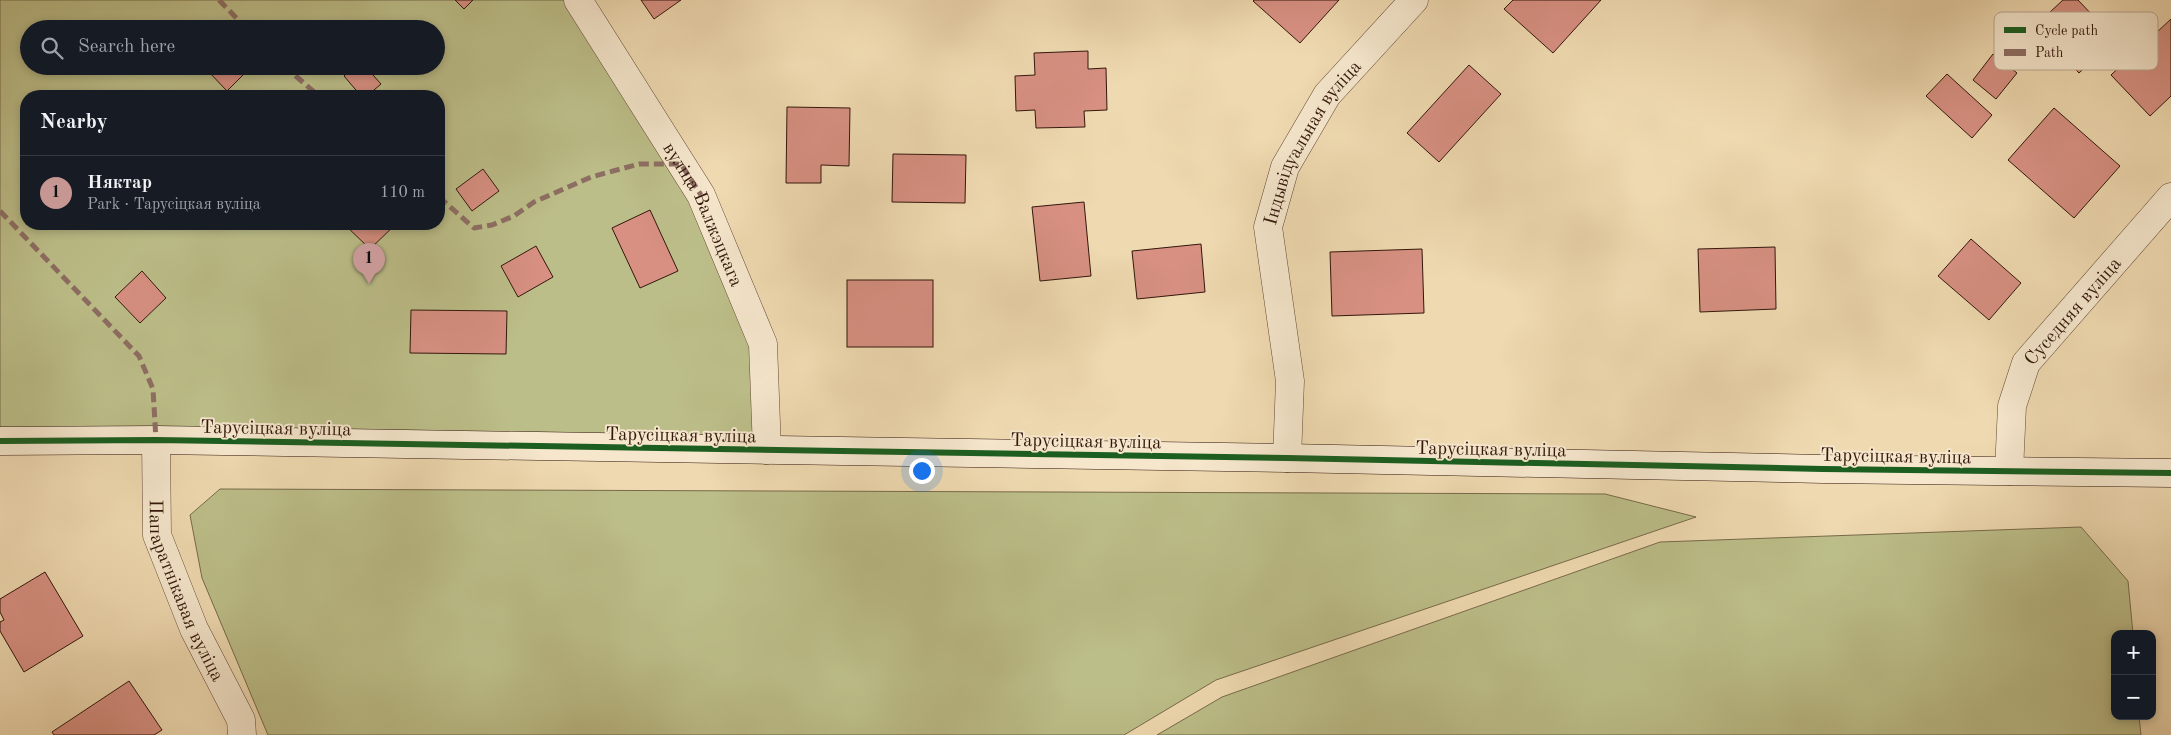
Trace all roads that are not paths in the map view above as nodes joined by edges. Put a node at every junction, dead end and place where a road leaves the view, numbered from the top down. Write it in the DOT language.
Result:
graph roads {
  1 [pos="578,0"];
  2 [pos="1414,0"];
  3 [pos="2171,197"];
  4 [pos="156,440"];
  5 [pos="0,441"];
  6 [pos="768,450"];
  7 [pos="1287,458"];
  8 [pos="2009,471"];
  9 [pos="2171,473"];
  10 [pos="242,735"];
  1 -- 6 [label="street, вуліца Валжэцкага"];
  2 -- 7 [label="street, Індывідуальная вуліца"];
  3 -- 8 [label="street, Суседняя вуліца"];
  4 -- 5 [label="street, Тарусіцкая вуліца"];
  4 -- 6 [label="street, Тарусіцкая вуліца"];
  4 -- 10 [label="street, Папаратнікавая вуліца"];
  6 -- 7 [label="street, Тарусіцкая вуліца"];
  7 -- 8 [label="street, Тарусіцкая вуліца"];
  8 -- 9 [label="street, Тарусіцкая вуліца"];
}
